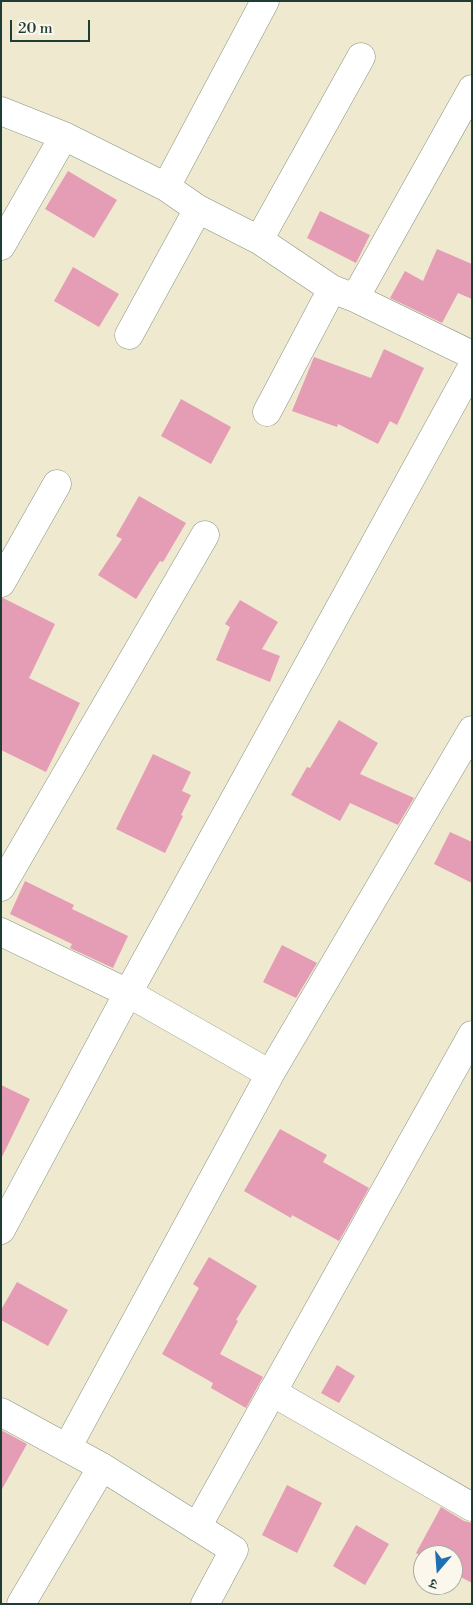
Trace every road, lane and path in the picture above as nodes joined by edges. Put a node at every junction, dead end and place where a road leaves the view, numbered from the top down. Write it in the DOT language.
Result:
graph roads {
  1 [pos="266,1"];
  2 [pos="361,58"];
  3 [pos="472,88"];
  4 [pos="1,112"];
  5 [pos="64,136"];
  6 [pos="166,187"];
  7 [pos="198,209"];
  8 [pos="260,240"];
  9 [pos="1,246"];
  10 [pos="344,294"];
  11 [pos="129,335"];
  12 [pos="472,355"];
  13 [pos="472,368"];
  14 [pos="267,412"];
  15 [pos="57,484"];
  16 [pos="205,535"];
  17 [pos="1,583"];
  18 [pos="472,730"];
  19 [pos="1,887"];
  20 [pos="1,932"];
  21 [pos="128,993"];
  22 [pos="472,1035"];
  23 [pos="270,1074"];
  24 [pos="1,1230"];
  25 [pos="272,1392"];
  26 [pos="1,1412"];
  27 [pos="67,1448"];
  28 [pos="102,1467"];
  29 [pos="472,1507"];
  30 [pos="197,1527"];
  31 [pos="22,1604"];
  32 [pos="205,1604"];
  1 -- 6 [label="street"];
  2 -- 8 [label="street"];
  3 -- 10 [label="street"];
  4 -- 5 [label="street"];
  5 -- 6 [label="street"];
  5 -- 9 [label="street"];
  6 -- 7 [label="street"];
  7 -- 8 [label="street"];
  7 -- 11 [label="street"];
  8 -- 10 [label="street"];
  10 -- 12 [label="street"];
  10 -- 14 [label="street"];
  13 -- 21 [label="street"];
  15 -- 17 [label="street"];
  16 -- 19 [label="street"];
  18 -- 23 [label="street"];
  20 -- 21 [label="street"];
  21 -- 23 [label="street"];
  21 -- 24 [label="street"];
  22 -- 25 [label="street"];
  23 -- 27 [label="street"];
  25 -- 29 [label="street"];
  25 -- 30 [label="street"];
  26 -- 27 [label="street"];
  27 -- 28 [label="street"];
  28 -- 30 [label="street"];
  28 -- 31 [label="street"];
  30 -- 32 [label="street"];
}
